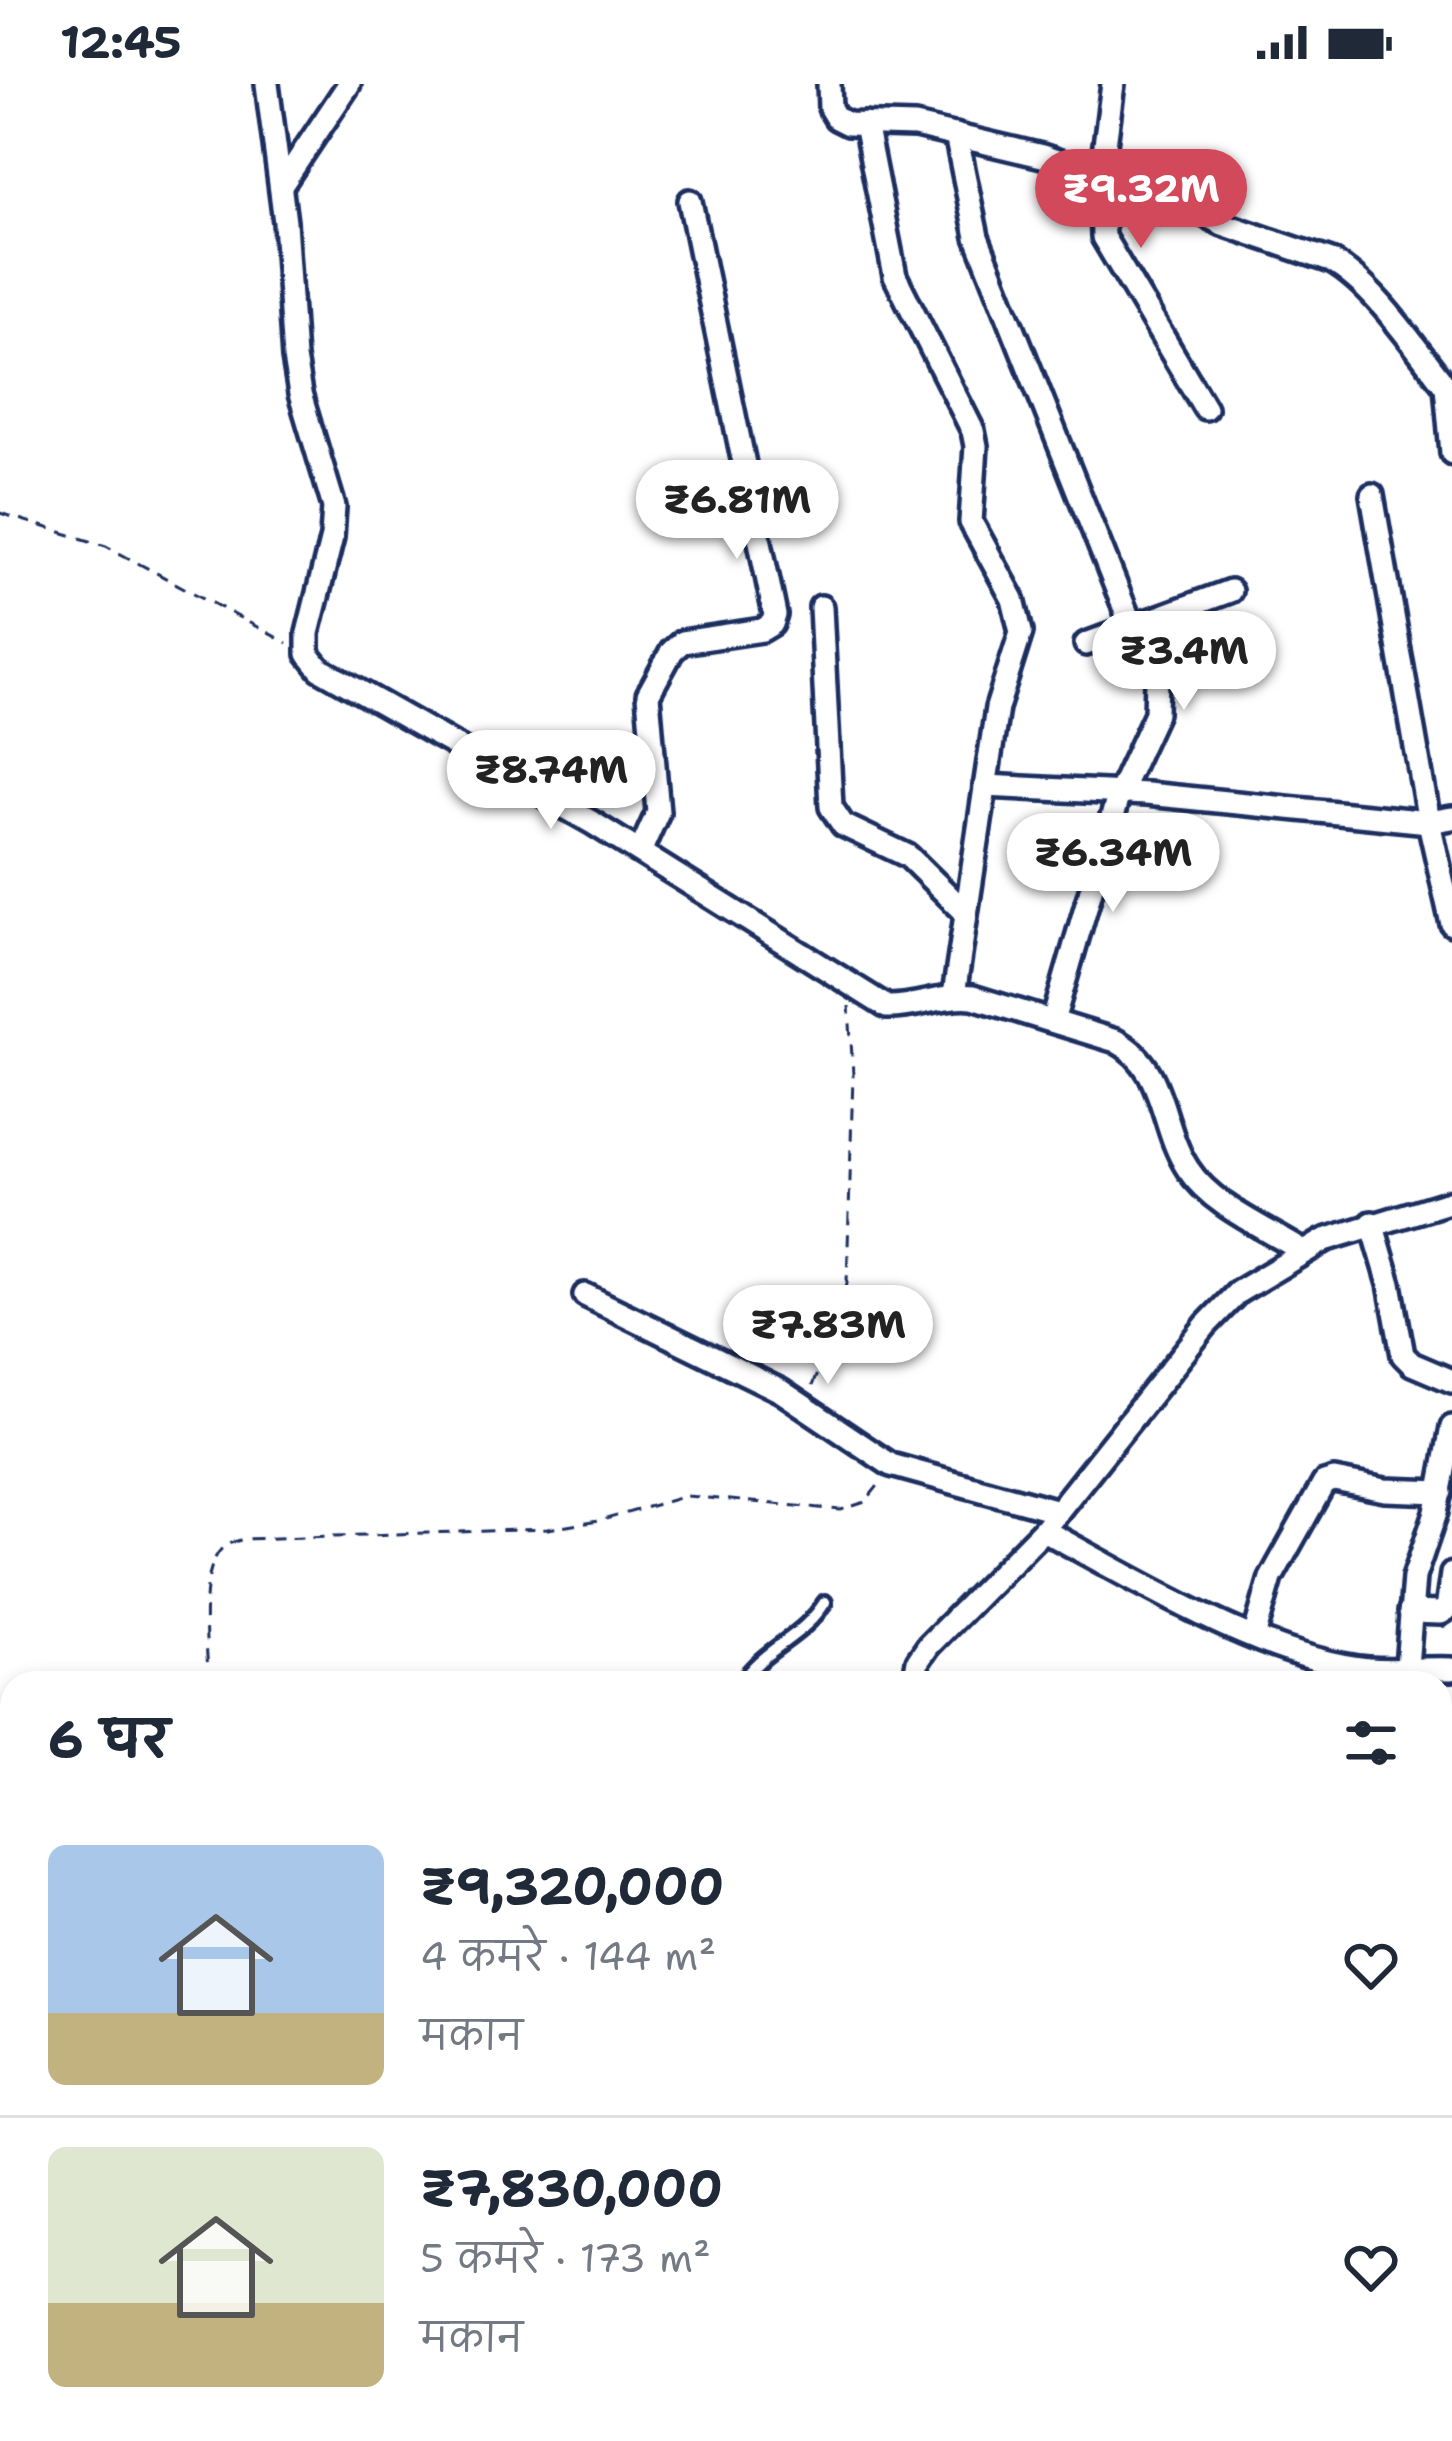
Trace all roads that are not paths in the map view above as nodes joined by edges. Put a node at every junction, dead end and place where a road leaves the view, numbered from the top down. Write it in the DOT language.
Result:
graph roads {
  1 [pos="267,84"];
  2 [pos="350,84"];
  3 [pos="829,84"];
  4 [pos="1113,84"];
  5 [pos="865,124"];
  6 [pos="956,135"];
  7 [pos="1101,175"];
  8 [pos="281,186"];
  9 [pos="691,201"];
  10 [pos="1449,390"];
  11 [pos="1205,408"];
  12 [pos="1452,453"];
  13 [pos="1372,496"];
  14 [pos="1230,591"];
  15 [pos="821,607"];
  16 [pos="1140,625"];
  17 [pos="1086,644"];
  18 [pos="985,787"];
  19 [pos="1119,793"];
  20 [pos="1441,820"];
  21 [pos="640,852"];
  22 [pos="966,913"];
  23 [pos="1452,924"];
  24 [pos="955,995"];
  25 [pos="1053,1022"];
  26 [pos="1452,1201"];
  27 [pos="1372,1223"];
  28 [pos="1302,1251"];
  29 [pos="585,1294"];
  30 [pos="1452,1382"];
  31 [pos="1452,1427"];
  32 [pos="1443,1506"];
  33 [pos="1058,1511"];
  34 [pos="1043,1530"];
  35 [pos="1452,1574"];
  36 [pos="825,1602"];
  37 [pos="1411,1612"];
  38 [pos="1254,1636"];
  39 [pos="1407,1667"];
  40 [pos="1452,1669"];
  41 [pos="751,1671"];
  42 [pos="916,1671"];
  43 [pos="1355,1671"];
  44 [pos="1390,1671"];
  1 -- 8 [label="street"];
  2 -- 8 [label="street"];
  3 -- 5 [label="street"];
  4 -- 7 [label="street"];
  5 -- 6 [label="street"];
  5 -- 18 [label="street"];
  6 -- 7 [label="street"];
  6 -- 16 [label="street"];
  7 -- 10 [label="street"];
  7 -- 11 [label="street"];
  8 -- 21 [label="street"];
  9 -- 21 [label="street"];
  10 -- 12 [label="street"];
  13 -- 20 [label="street"];
  14 -- 16 [label="street"];
  15 -- 22 [label="street"];
  16 -- 17 [label="street"];
  16 -- 19 [label="street"];
  18 -- 19 [label="street"];
  18 -- 22 [label="street"];
  19 -- 20 [label="street"];
  19 -- 25 [label="street"];
  20 -- 23 [label="street"];
  21 -- 24 [label="street"];
  22 -- 24 [label="street"];
  24 -- 25 [label="street"];
  25 -- 28 [label="street"];
  26 -- 27 [label="street"];
  27 -- 28 [label="street"];
  27 -- 30 [label="street"];
  28 -- 33 [label="street"];
  29 -- 33 [label="street"];
  31 -- 32 [label="street"];
  32 -- 37 [label="street"];
  32 -- 38 [label="street"];
  33 -- 34 [label="street"];
  34 -- 38 [label="street"];
  34 -- 42 [label="street"];
  35 -- 37 [label="street"];
  36 -- 41 [label="lane"];
  37 -- 39 [label="street"];
  38 -- 43 [label="street"];
  39 -- 40 [label="street"];
  39 -- 44 [label="street"];
}
